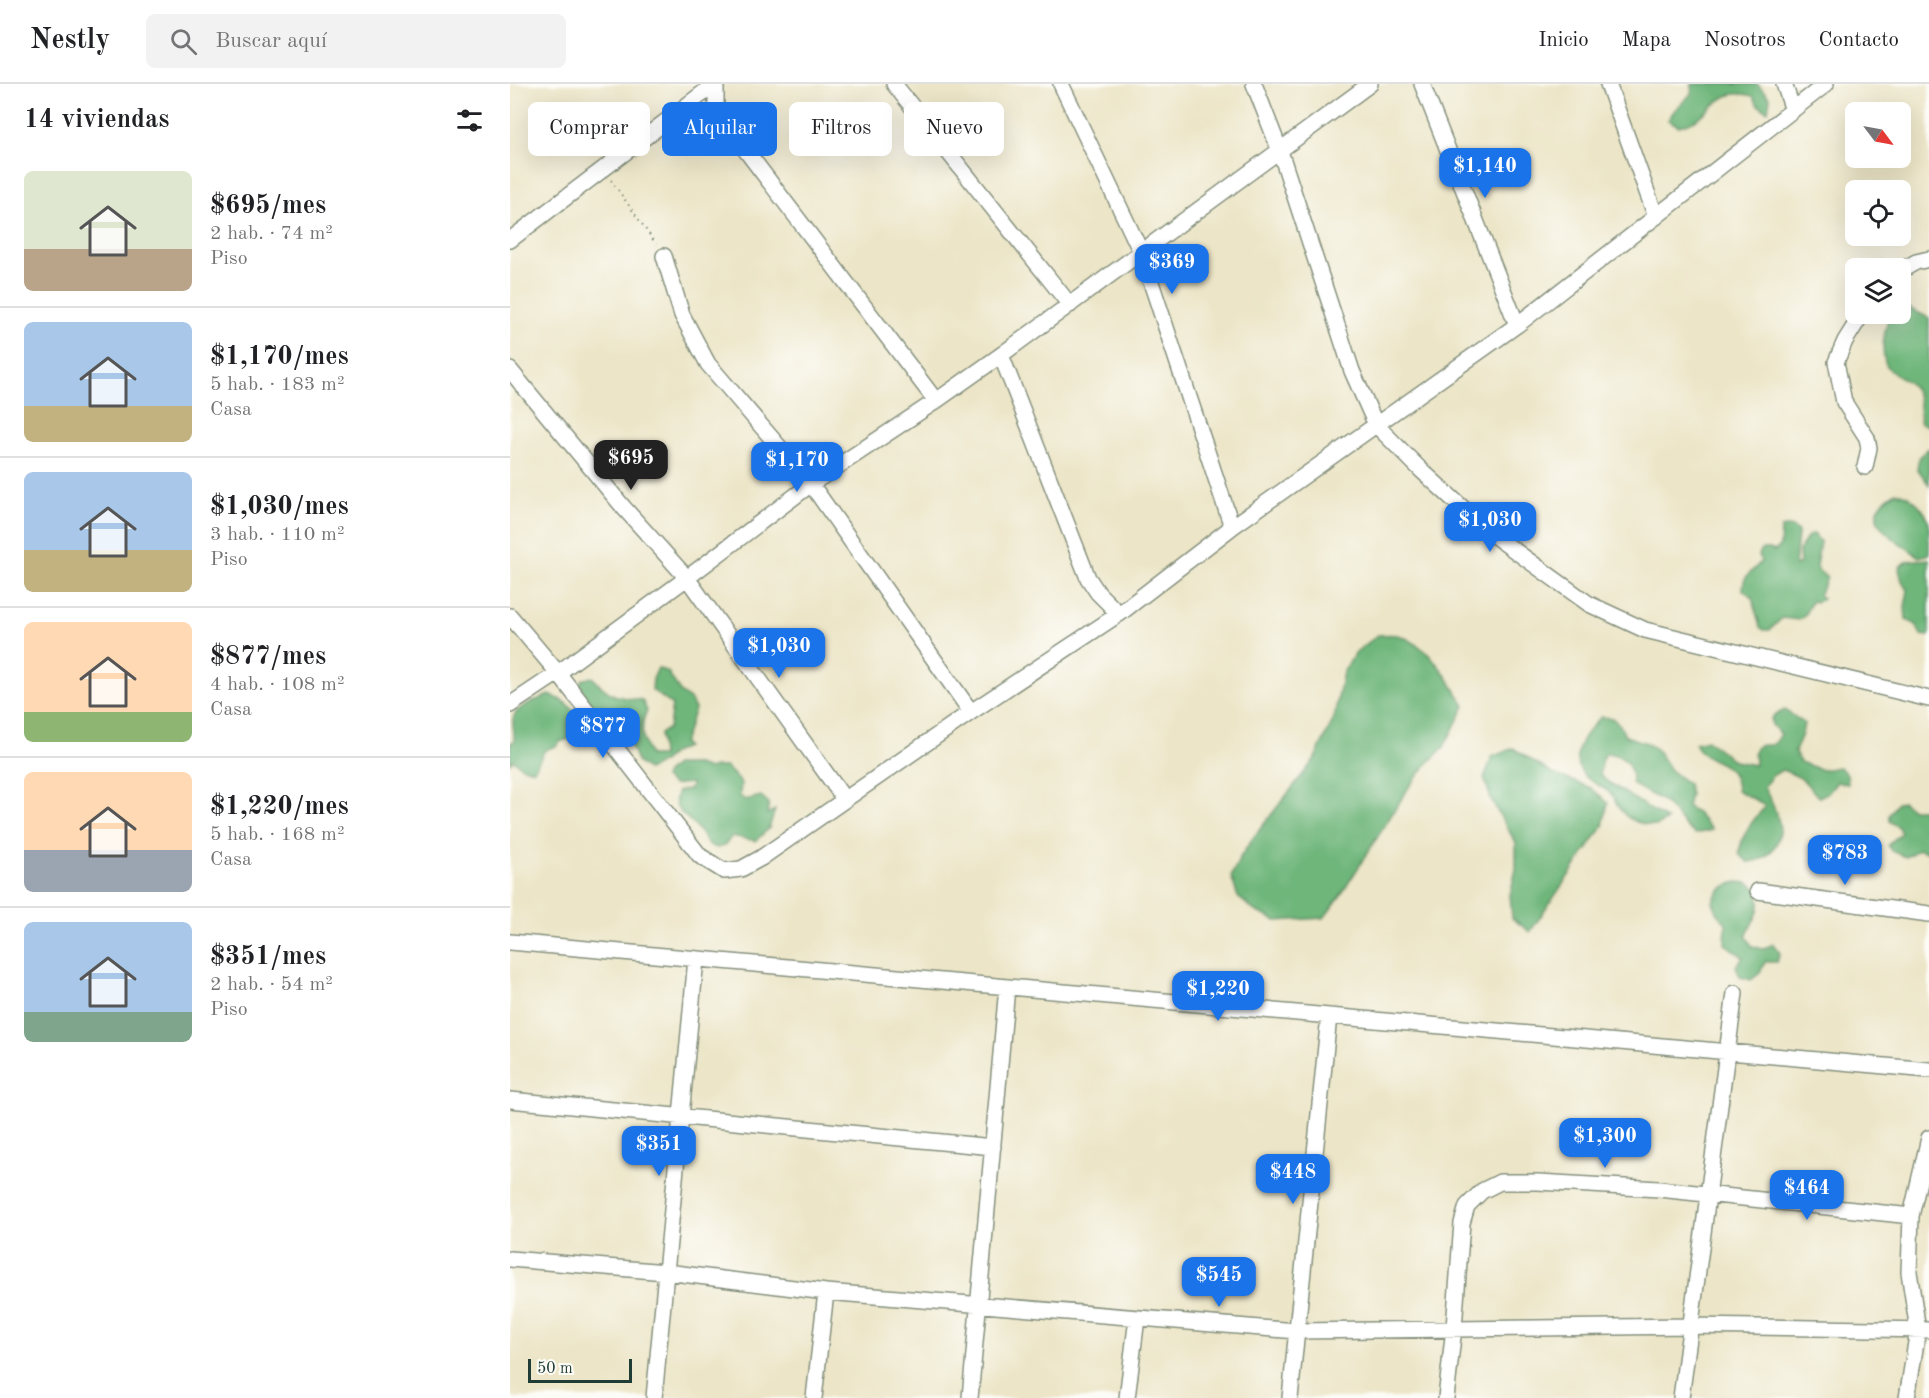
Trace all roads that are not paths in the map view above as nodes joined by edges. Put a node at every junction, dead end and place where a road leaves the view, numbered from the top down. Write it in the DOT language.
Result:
graph roads {
  1 [pos="715,84"];
  2 [pos="894,84"];
  3 [pos="1061,84"];
  4 [pos="1254,84"];
  5 [pos="1370,84"];
  6 [pos="1422,84"];
  7 [pos="1608,84"];
  8 [pos="1784,84"];
  9 [pos="1826,84"];
  10 [pos="1793,110"];
  11 [pos="1280,151"];
  12 [pos="1656,217"];
  13 [pos="510,240"];
  14 [pos="1141,252"];
  15 [pos="664,256"];
  16 [pos="1929,259"];
  17 [pos="1911,265"];
  18 [pos="1070,305"];
  19 [pos="1856,324"];
  20 [pos="1517,325"];
  21 [pos="1001,355"];
  22 [pos="510,370"];
  23 [pos="936,401"];
  24 [pos="1376,425"];
  25 [pos="1865,467"];
  26 [pos="811,484"];
  27 [pos="1232,527"];
  28 [pos="687,578"];
  29 [pos="1119,614"];
  30 [pos="510,616"];
  31 [pos="558,673"];
  32 [pos="1929,699"];
  33 [pos="510,705"];
  34 [pos="971,712"];
  35 [pos="845,800"];
  36 [pos="1758,891"];
  37 [pos="1929,914"];
  38 [pos="510,942"];
  39 [pos="696,959"];
  40 [pos="1007,987"];
  41 [pos="1735,993"];
  42 [pos="1329,1016"];
  43 [pos="1727,1052"];
  44 [pos="1929,1070"];
  45 [pos="510,1100"];
  46 [pos="681,1116"];
  47 [pos="1929,1138"];
  48 [pos="993,1147"];
  49 [pos="1708,1194"];
  50 [pos="1911,1216"];
  51 [pos="510,1258"];
  52 [pos="666,1272"];
  53 [pos="826,1292"];
  54 [pos="979,1305"];
  55 [pos="1137,1318"];
  56 [pos="1690,1326"];
  57 [pos="1455,1328"];
  58 [pos="1297,1330"];
  59 [pos="1923,1330"];
  60 [pos="654,1398"];
  61 [pos="814,1398"];
  62 [pos="970,1398"];
  63 [pos="1127,1398"];
  64 [pos="1290,1398"];
  65 [pos="1446,1398"];
  66 [pos="1681,1398"];
  67 [pos="1907,1398"];
  1 -- 13 [label="street"];
  1 -- 23 [label="street"];
  2 -- 18 [label="street"];
  3 -- 14 [label="street"];
  4 -- 11 [label="street"];
  5 -- 11 [label="street"];
  6 -- 20 [label="street"];
  7 -- 12 [label="street"];
  8 -- 10 [label="street"];
  9 -- 10 [label="street"];
  10 -- 12 [label="street"];
  11 -- 14 [label="street"];
  11 -- 24 [label="street"];
  12 -- 20 [label="street"];
  14 -- 18 [label="street"];
  14 -- 27 [label="street"];
  15 -- 26 [label="street"];
  16 -- 17 [label="street"];
  18 -- 21 [label="street"];
  19 -- 25 [label="street"];
  20 -- 24 [label="street"];
  21 -- 23 [label="street"];
  21 -- 29 [label="street"];
  22 -- 28 [label="street"];
  23 -- 26 [label="street"];
  24 -- 27 [label="street"];
  24 -- 32 [label="street"];
  26 -- 28 [label="street"];
  26 -- 34 [label="street"];
  27 -- 29 [label="street"];
  28 -- 31 [label="street"];
  28 -- 35 [label="street"];
  29 -- 34 [label="street"];
  30 -- 31 [label="street"];
  31 -- 33 [label="street"];
  31 -- 35 [label="street"];
  34 -- 35 [label="street"];
  36 -- 37 [label="street"];
  38 -- 39 [label="street"];
  39 -- 40 [label="street"];
  39 -- 46 [label="street"];
  40 -- 42 [label="street"];
  40 -- 48 [label="street"];
  41 -- 43 [label="street"];
  42 -- 43 [label="street"];
  42 -- 58 [label="street"];
  43 -- 44 [label="street"];
  43 -- 49 [label="street"];
  45 -- 46 [label="street"];
  46 -- 48 [label="street"];
  46 -- 52 [label="street"];
  47 -- 50 [label="street"];
  48 -- 54 [label="street"];
  49 -- 50 [label="street"];
  49 -- 56 [label="street"];
  49 -- 57 [label="street"];
  50 -- 59 [label="street"];
  51 -- 52 [label="street"];
  52 -- 53 [label="street"];
  52 -- 60 [label="street"];
  53 -- 54 [label="street"];
  53 -- 61 [label="street"];
  54 -- 55 [label="street"];
  54 -- 62 [label="street"];
  55 -- 58 [label="street"];
  55 -- 63 [label="street"];
  56 -- 57 [label="street"];
  56 -- 59 [label="street"];
  56 -- 66 [label="street"];
  57 -- 58 [label="street"];
  57 -- 65 [label="street"];
  58 -- 64 [label="street"];
  59 -- 67 [label="street"];
}
